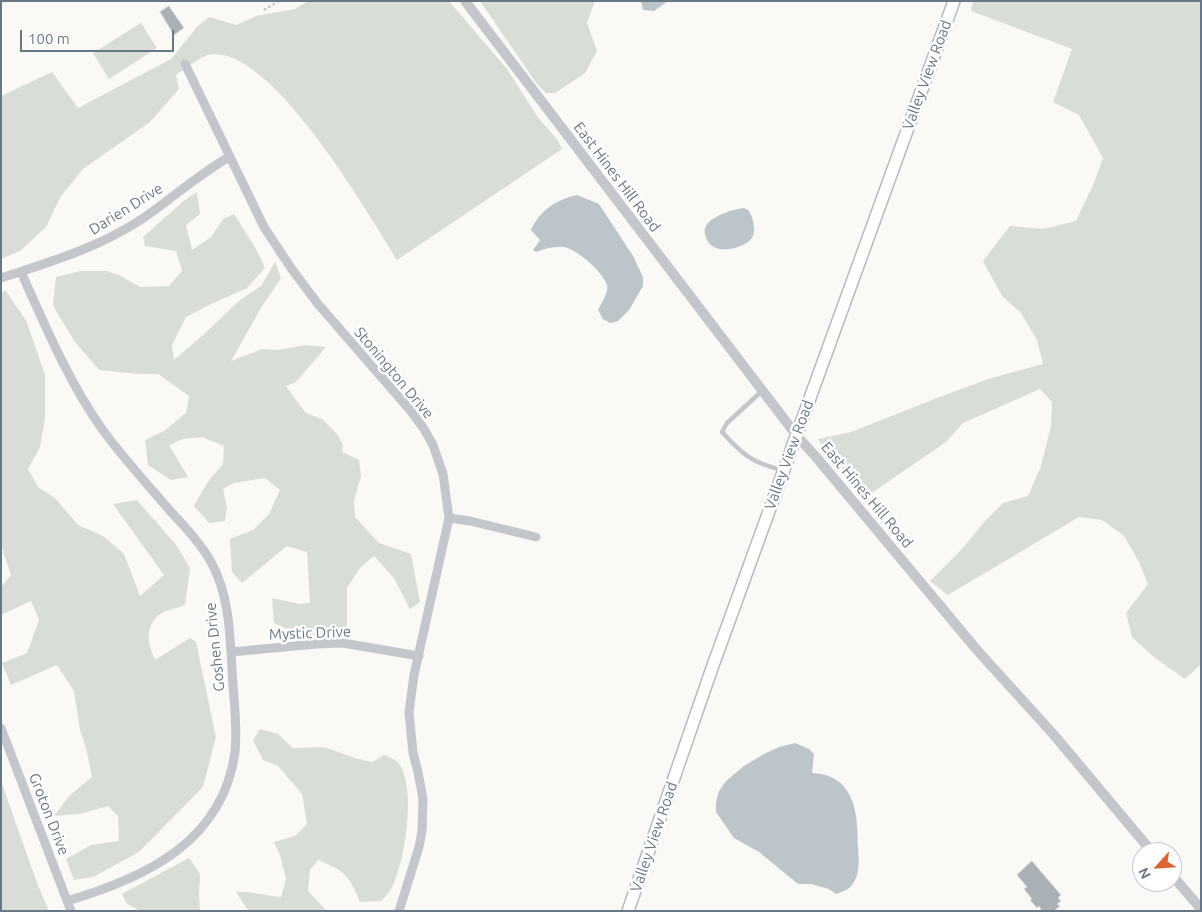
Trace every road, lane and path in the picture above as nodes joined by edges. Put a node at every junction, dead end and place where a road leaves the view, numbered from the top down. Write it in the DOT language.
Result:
graph roads {
  1 [pos="279,1"];
  2 [pos="464,1"];
  3 [pos="954,1"];
  4 [pos="264,10"];
  5 [pos="184,64"];
  6 [pos="229,157"];
  7 [pos="21,272"];
  8 [pos="1,278"];
  9 [pos="762,391"];
  10 [pos="796,436"];
  11 [pos="783,471"];
  12 [pos="449,518"];
  13 [pos="536,537"];
  14 [pos="231,652"];
  15 [pos="419,656"];
  16 [pos="1,728"];
  17 [pos="1144,842"];
  18 [pos="1182,887"];
  19 [pos="67,901"];
  20 [pos="1201,909"];
  21 [pos="403,910"];
  22 [pos="71,911"];
  23 [pos="628,911"];
  1 -- 4 [label="path"];
  2 -- 9 [label="street, East Hines Hill Road"];
  3 -- 10 [label="main road, Valley View Road"];
  5 -- 6 [label="street, Stonington Drive"];
  6 -- 7 [label="street, Darien Drive"];
  6 -- 12 [label="street, Stonington Drive"];
  7 -- 8 [label="street, Darien Drive"];
  7 -- 14 [label="street, Goshen Drive"];
  9 -- 10 [label="street, East Hines Hill Road"];
  9 -- 11 [label="lane"];
  10 -- 11 [label="main road, Valley View Road"];
  10 -- 17 [label="street, East Hines Hill Road"];
  11 -- 23 [label="main road, Valley View Road"];
  12 -- 13 [label="street"];
  12 -- 15 [label="street, Stonington Drive"];
  14 -- 15 [label="street, Mystic Drive"];
  14 -- 19 [label="street, Goshen Drive"];
  15 -- 21 [label="street, Stonington Drive"];
  16 -- 19 [label="street, Groton Drive"];
  18 -- 20 [label="street"];
  19 -- 22 [label="street, Groton Drive"];
}
